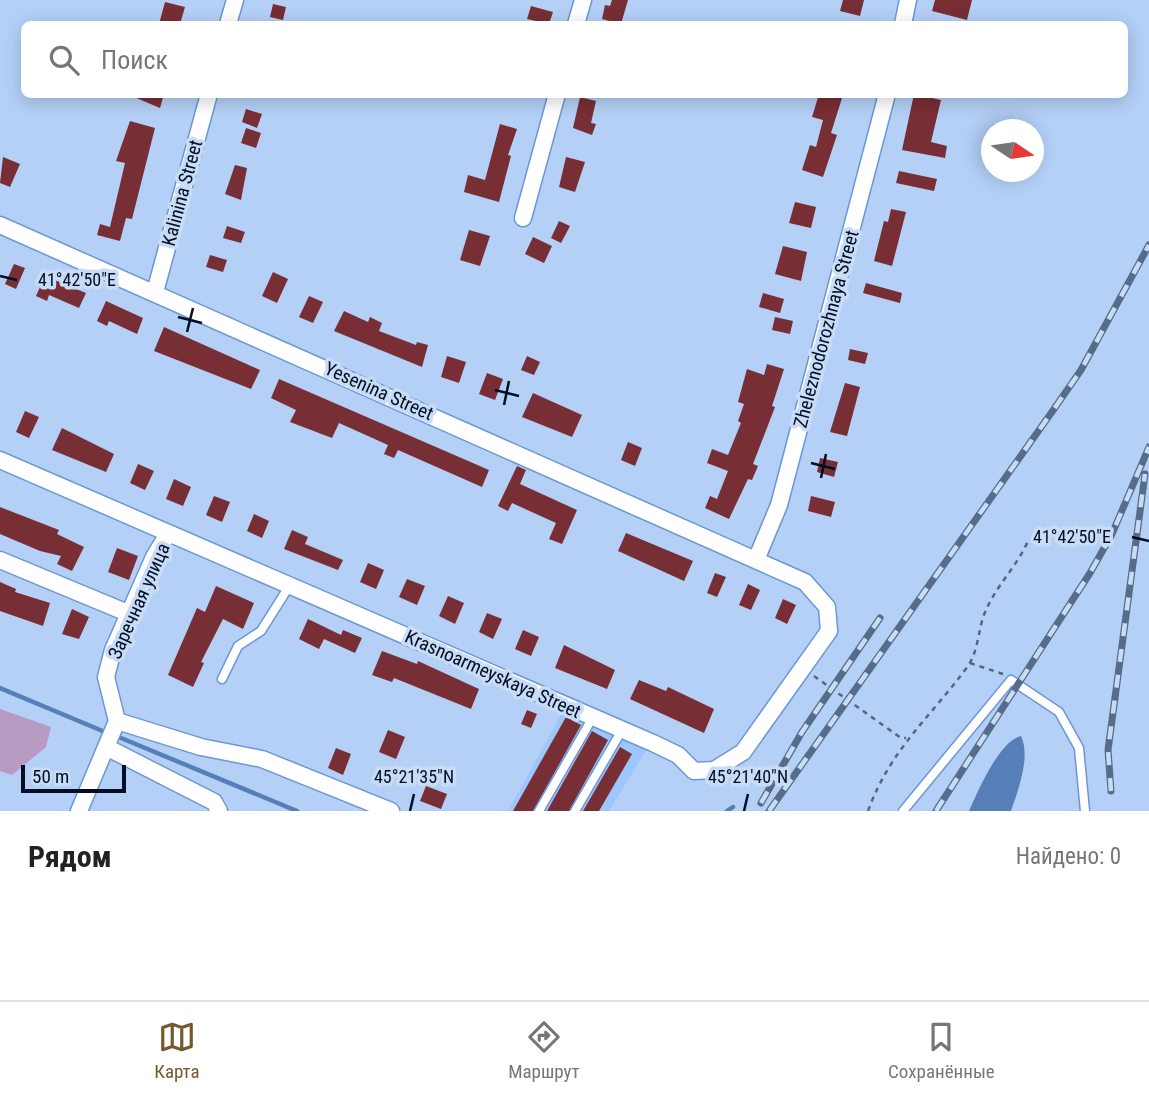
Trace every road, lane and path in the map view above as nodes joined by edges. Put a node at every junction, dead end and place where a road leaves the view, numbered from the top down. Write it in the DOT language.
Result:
graph roads {
  1 [pos="235,0"];
  2 [pos="583,0"];
  3 [pos="908,0"];
  4 [pos="229,21"];
  5 [pos="577,21"];
  6 [pos="904,21"];
  7 [pos="208,98"];
  8 [pos="556,98"];
  9 [pos="886,98"];
  10 [pos="523,218"];
  11 [pos="0,225"];
  12 [pos="155,292"];
  13 [pos="0,460"];
  14 [pos="168,534"];
  15 [pos="1028,541"];
  16 [pos="0,560"];
  17 [pos="756,560"];
  18 [pos="290,585"];
  19 [pos="130,614"];
  20 [pos="970,663"];
  21 [pos="803,668"];
  22 [pos="222,679"];
  23 [pos="1011,680"];
  24 [pos="593,717"];
  25 [pos="117,721"];
  26 [pos="622,730"];
  27 [pos="908,738"];
  28 [pos="106,747"];
  29 [pos="79,811"];
  30 [pos="219,811"];
  31 [pos="391,811"];
  32 [pos="538,811"];
  33 [pos="575,811"];
  34 [pos="868,811"];
  35 [pos="903,811"];
  36 [pos="1085,811"];
  1 -- 4 [label="street"];
  2 -- 5 [label="street"];
  3 -- 6 [label="street"];
  7 -- 12 [label="street, Kalinina Street"];
  8 -- 10 [label="street"];
  9 -- 17 [label="street, Zheleznodorozhnaya Street"];
  11 -- 12 [label="street, Yesenina Street"];
  12 -- 17 [label="street, Yesenina Street"];
  13 -- 14 [label="street, Krasnoarmeyskaya Street"];
  14 -- 18 [label="street, Krasnoarmeyskaya Street"];
  14 -- 19 [label="street, Заречная улица"];
  15 -- 20 [label="path"];
  16 -- 19 [label="street"];
  17 -- 21 [label="street, Krasnoarmeyskaya Street"];
  18 -- 22 [label="lane"];
  18 -- 24 [label="street, Krasnoarmeyskaya Street"];
  19 -- 25 [label="street, Заречная улица"];
  20 -- 23 [label="path"];
  20 -- 27 [label="path"];
  21 -- 26 [label="street, Krasnoarmeyskaya Street"];
  21 -- 27 [label="path"];
  23 -- 35 [label="lane"];
  23 -- 36 [label="lane"];
  24 -- 26 [label="street, Krasnoarmeyskaya Street"];
  24 -- 32 [label="lane"];
  25 -- 28 [label="street"];
  25 -- 31 [label="street"];
  26 -- 33 [label="lane"];
  27 -- 34 [label="path"];
  28 -- 29 [label="street"];
  28 -- 30 [label="street"];
}
